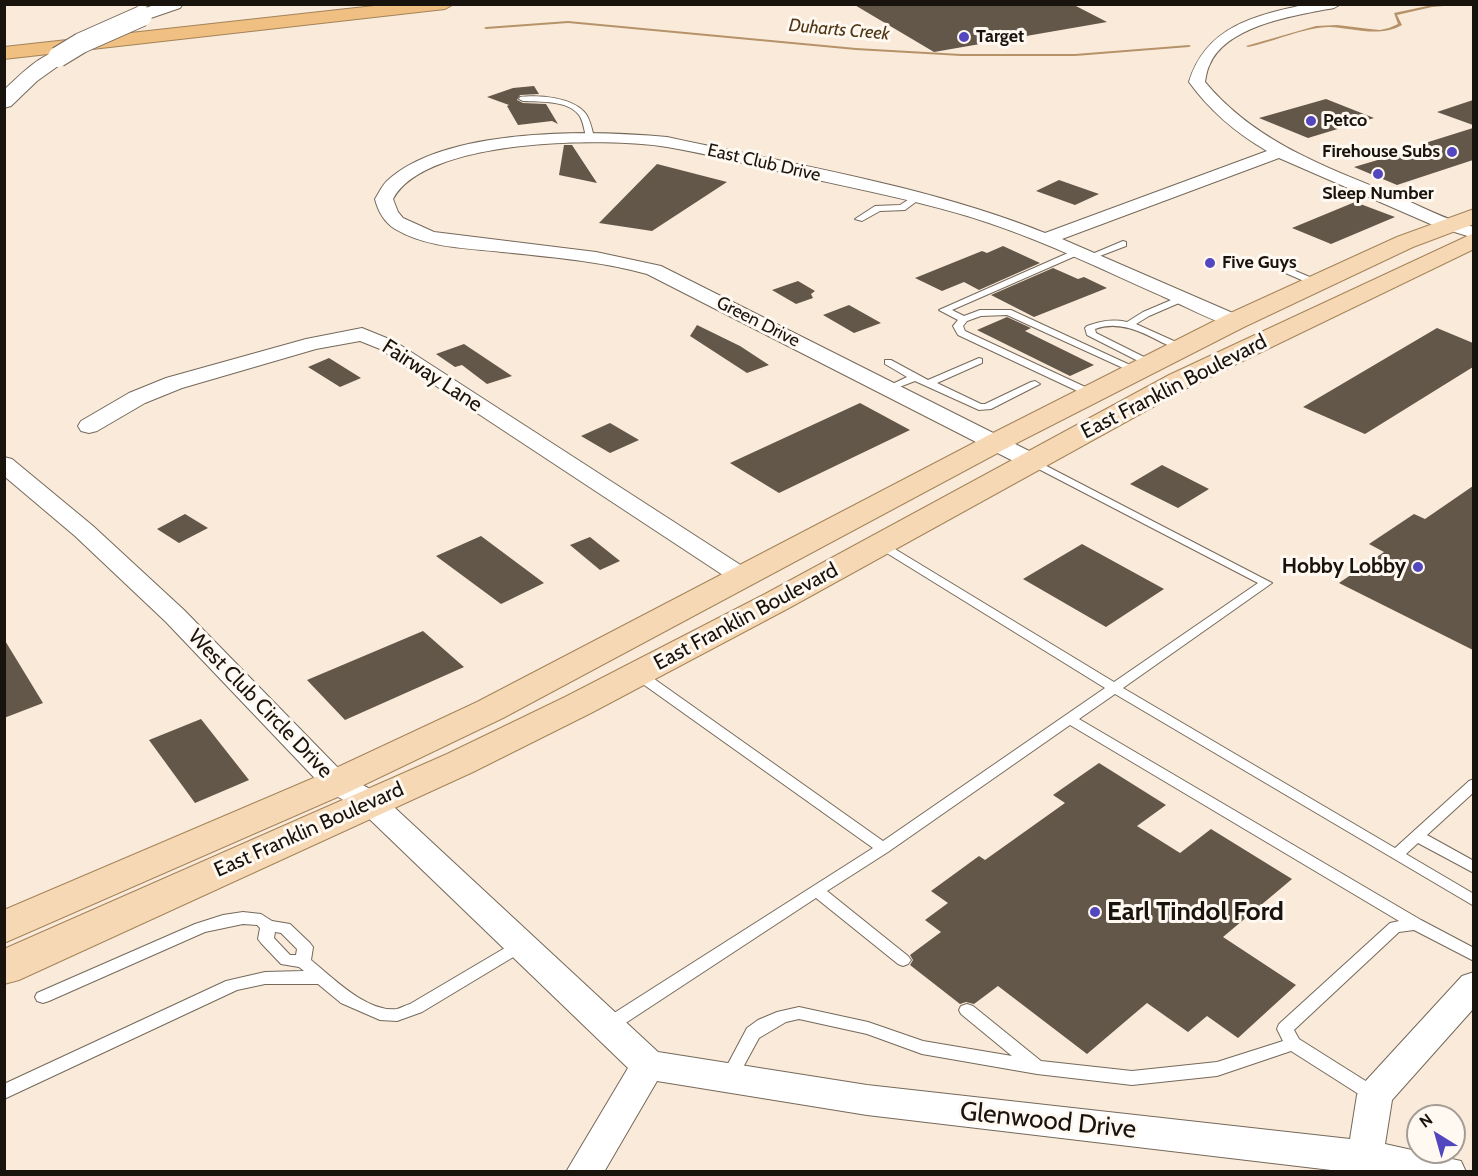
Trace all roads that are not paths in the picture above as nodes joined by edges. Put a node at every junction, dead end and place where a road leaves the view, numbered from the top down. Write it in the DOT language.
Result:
graph roads {
  1 [pos="174,4"];
  2 [pos="360,4"];
  3 [pos="445,4"];
  4 [pos="1334,4"];
  5 [pos="4,45"];
  6 [pos="4,53"];
  7 [pos="523,99"];
  8 [pos="4,102"];
  9 [pos="590,136"];
  10 [pos="1280,152"];
  11 [pos="917,198"];
  12 [pos="1473,216"];
  13 [pos="860,219"];
  14 [pos="1462,229"];
  15 [pos="1046,239"];
  16 [pos="1473,240"];
  17 [pos="464,243"];
  18 [pos="1123,244"];
  19 [pos="1083,255"];
  20 [pos="1284,268"];
  21 [pos="1316,283"];
  22 [pos="1183,298"];
  23 [pos="964,320"];
  24 [pos="1236,321"];
  25 [pos="1129,325"];
  26 [pos="1182,348"];
  27 [pos="979,361"];
  28 [pos="888,362"];
  29 [pos="1144,367"];
  30 [pos="915,377"];
  31 [pos="929,383"];
  32 [pos="1035,384"];
  33 [pos="889,388"];
  34 [pos="1092,394"];
  35 [pos="89,426"];
  36 [pos="997,442"];
  37 [pos="1033,462"];
  38 [pos="4,464"];
  39 [pos="881,545"];
  40 [pos="744,578"];
  41 [pos="638,674"];
  42 [pos="1114,688"];
  43 [pos="1069,719"];
  44 [pos="1473,784"];
  45 [pos="353,793"];
  46 [pos="1417,836"];
  47 [pos="883,848"];
  48 [pos="1396,855"];
  49 [pos="1473,868"];
  50 [pos="817,891"];
  51 [pos="1473,901"];
  52 [pos="1416,924"];
  53 [pos="268,926"];
  54 [pos="4,928"];
  55 [pos="521,945"];
  56 [pos="1473,955"];
  57 [pos="903,960"];
  58 [pos="303,962"];
  59 [pos="4,968"];
  60 [pos="322,978"];
  61 [pos="1473,985"];
  62 [pos="43,997"];
  63 [pos="967,1010"];
  64 [pos="607,1027"];
  65 [pos="1293,1044"];
  66 [pos="648,1065"];
  67 [pos="1037,1067"];
  68 [pos="729,1078"];
  69 [pos="4,1092"];
  70 [pos="1375,1095"];
  71 [pos="1366,1164"];
  72 [pos="584,1172"];
  73 [pos="1448,1172"];
  1 -- 8 [label="main road, bridge"];
  2 -- 5 [label="highway"];
  3 -- 6 [label="highway"];
  4 -- 10 [label="street"];
  7 -- 9 [label="lane"];
  9 -- 11 [label="street, East Club Drive"];
  9 -- 17 [label="street, East Club Drive"];
  10 -- 14 [label="street"];
  10 -- 15 [label="street"];
  11 -- 13 [label="lane"];
  11 -- 15 [label="street, East Club Drive"];
  12 -- 14 [label="main road, East Franklin Boulevard"];
  14 -- 21 [label="main road, East Franklin Boulevard"];
  15 -- 19 [label="street, East Club Drive"];
  16 -- 37 [label="main road, East Franklin Boulevard"];
  17 -- 33 [label="street, Green Drive"];
  18 -- 19 [label="lane"];
  19 -- 22 [label="street, East Club Drive"];
  19 -- 23 [label="lane"];
  20 -- 21 [label="lane"];
  21 -- 24 [label="main road, East Franklin Boulevard"];
  22 -- 24 [label="street, East Club Drive"];
  22 -- 25 [label="lane"];
  23 -- 29 [label="lane"];
  23 -- 34 [label="lane"];
  24 -- 26 [label="main road, East Franklin Boulevard"];
  25 -- 26 [label="lane"];
  25 -- 29 [label="lane"];
  26 -- 29 [label="main road, East Franklin Boulevard"];
  27 -- 31 [label="lane"];
  28 -- 30 [label="lane"];
  29 -- 34 [label="main road, East Franklin Boulevard"];
  30 -- 31 [label="lane"];
  30 -- 33 [label="lane"];
  31 -- 32 [label="lane"];
  33 -- 36 [label="street, Green Drive"];
  34 -- 36 [label="main road, East Franklin Boulevard"];
  35 -- 40 [label="street, Fairway Lane"];
  36 -- 37 [label="street, Green Drive"];
  36 -- 40 [label="main road, East Franklin Boulevard"];
  37 -- 39 [label="main road, East Franklin Boulevard"];
  37 -- 42 [label="lane"];
  38 -- 45 [label="street, West Club Circle Drive"];
  39 -- 41 [label="main road, East Franklin Boulevard"];
  39 -- 42 [label="lane"];
  40 -- 45 [label="main road, East Franklin Boulevard"];
  41 -- 45 [label="main road, East Franklin Boulevard"];
  41 -- 47 [label="lane"];
  42 -- 43 [label="lane"];
  42 -- 48 [label="lane"];
  43 -- 47 [label="lane"];
  43 -- 52 [label="lane"];
  44 -- 46 [label="lane"];
  45 -- 54 [label="main road, East Franklin Boulevard"];
  45 -- 55 [label="street, West Club Circle Drive"];
  45 -- 59 [label="main road, East Franklin Boulevard"];
  46 -- 48 [label="lane"];
  46 -- 49 [label="lane"];
  47 -- 50 [label="lane"];
  48 -- 51 [label="lane"];
  50 -- 57 [label="lane"];
  50 -- 64 [label="lane"];
  52 -- 56 [label="lane"];
  52 -- 65 [label="lane"];
  53 -- 58 [label="lane"];
  53 -- 58 [label="lane"];
  53 -- 62 [label="lane"];
  55 -- 60 [label="lane"];
  55 -- 64 [label="street, West Club Circle Drive"];
  58 -- 60 [label="lane"];
  60 -- 69 [label="lane"];
  61 -- 70 [label="street"];
  63 -- 67 [label="lane"];
  64 -- 66 [label="street, West Club Circle Drive"];
  65 -- 67 [label="lane"];
  65 -- 70 [label="lane"];
  66 -- 68 [label="street, Glenwood Drive"];
  66 -- 72 [label="street"];
  67 -- 68 [label="lane"];
  68 -- 71 [label="street, Glenwood Drive"];
  70 -- 71 [label="street"];
  71 -- 73 [label="street, Glenwood Drive"];
}
